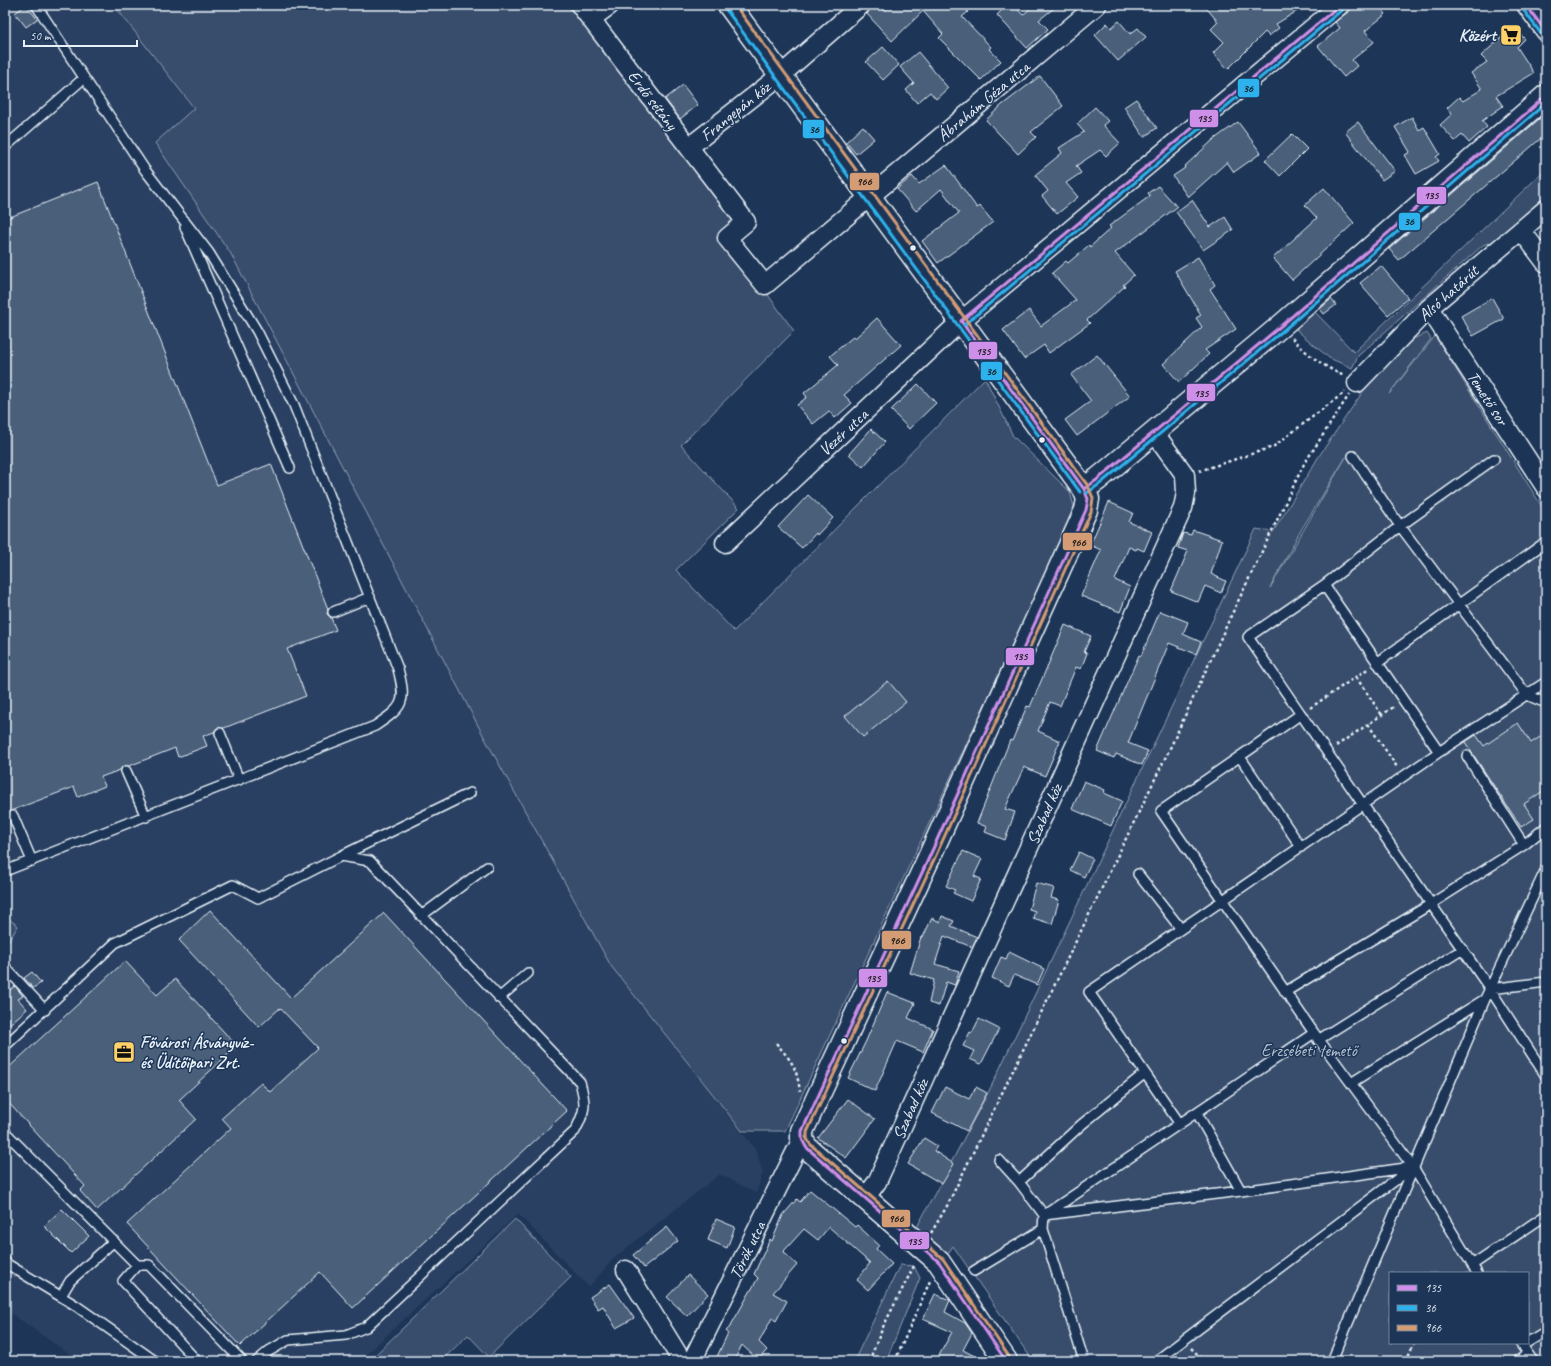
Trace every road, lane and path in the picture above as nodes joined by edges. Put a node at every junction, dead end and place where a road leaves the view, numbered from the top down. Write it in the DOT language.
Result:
graph roads {
  1 [pos="36,5"];
  2 [pos="580,5"];
  3 [pos="610,5"];
  4 [pos="729,5"];
  5 [pos="861,5"];
  6 [pos="1097,5"];
  7 [pos="1340,5"];
  8 [pos="1526,5"];
  9 [pos="591,19"];
  10 [pos="1546,32"];
  11 [pos="781,75"];
  12 [pos="84,78"];
  13 [pos="1546,96"];
  14 [pos="5,147"];
  15 [pos="689,147"];
  16 [pos="870,197"];
  17 [pos="1546,209"];
  18 [pos="178,211"];
  19 [pos="1521,230"];
  20 [pos="1546,263"];
  21 [pos="765,285"];
  22 [pos="1429,308"];
  23 [pos="961,321"];
  24 [pos="1282,325"];
  25 [pos="1357,383"];
  26 [pos="1154,432"];
  27 [pos="1353,456"];
  28 [pos="1494,459"];
  29 [pos="290,468"];
  30 [pos="1186,475"];
  31 [pos="1546,488"];
  32 [pos="1084,489"];
  33 [pos="1400,526"];
  34 [pos="725,543"];
  35 [pos="1546,548"];
  36 [pos="1324,585"];
  37 [pos="370,597"];
  38 [pos="1458,604"];
  39 [pos="333,612"];
  40 [pos="1377,662"];
  41 [pos="1356,677"];
  42 [pos="1546,682"];
  43 [pos="1526,695"];
  44 [pos="1403,700"];
  45 [pos="1546,703"];
  46 [pos="1301,714"];
  47 [pos="1382,715"];
  48 [pos="1368,724"];
  49 [pos="220,733"];
  50 [pos="1327,752"];
  51 [pos="1439,752"];
  52 [pos="1467,756"];
  53 [pos="1240,757"];
  54 [pos="126,771"];
  55 [pos="1404,777"];
  56 [pos="239,780"];
  57 [pos="470,793"];
  58 [pos="1363,804"];
  59 [pos="13,816"];
  60 [pos="146,817"];
  61 [pos="1546,827"];
  62 [pos="1524,845"];
  63 [pos="1301,846"];
  64 [pos="341,856"];
  65 [pos="32,861"];
  66 [pos="487,867"];
  67 [pos="1546,869"];
  68 [pos="5,872"];
  69 [pos="1138,874"];
  70 [pos="1223,900"];
  71 [pos="1431,904"];
  72 [pos="422,916"];
  73 [pos="1180,929"];
  74 [pos="1463,949"];
  75 [pos="5,966"];
  76 [pos="528,973"];
  77 [pos="1546,982"];
  78 [pos="1490,989"];
  79 [pos="1285,992"];
  80 [pos="499,998"];
  81 [pos="1485,999"];
  82 [pos="45,1010"];
  83 [pos="1316,1036"];
  84 [pos="776,1043"];
  85 [pos="5,1046"];
  86 [pos="1145,1073"];
  87 [pos="1546,1076"];
  88 [pos="1351,1083"];
  89 [pos="801,1097"];
  90 [pos="1197,1113"];
  91 [pos="1180,1124"];
  92 [pos="5,1132"];
  93 [pos="802,1139"];
  94 [pos="999,1160"];
  95 [pos="1413,1166"];
  96 [pos="1019,1182"];
  97 [pos="1241,1191"];
  98 [pos="866,1198"];
  99 [pos="1044,1215"];
  100 [pos="1546,1215"];
  101 [pos="1044,1229"];
  102 [pos="114,1241"];
  103 [pos="923,1248"];
  104 [pos="5,1261"];
  105 [pos="1472,1265"];
  106 [pos="137,1266"];
  107 [pos="626,1270"];
  108 [pos="974,1271"];
  109 [pos="1477,1272"];
  110 [pos="930,1281"];
  111 [pos="62,1296"];
  112 [pos="1546,1331"];
  113 [pos="1529,1340"];
  114 [pos="1183,1341"];
  115 [pos="1414,1344"];
  116 [pos="1524,1344"];
  117 [pos="1530,1357"];
  118 [pos="196,1360"];
  119 [pos="155,1361"];
  120 [pos="242,1361"];
  121 [pos="257,1361"];
  122 [pos="682,1361"];
  123 [pos="692,1361"];
  124 [pos="869,1361"];
  125 [pos="895,1361"];
  126 [pos="1006,1361"];
  127 [pos="1084,1361"];
  128 [pos="1156,1361"];
  129 [pos="1204,1361"];
  130 [pos="1332,1361"];
  131 [pos="1406,1361"];
  132 [pos="1518,1361"];
  1 -- 12 [label="lane"];
  2 -- 9 [label="street, Erdő sétány"];
  3 -- 9 [label="street"];
  4 -- 11 [label="street"];
  5 -- 11 [label="street, Frangepán köz"];
  6 -- 16 [label="street, Ábrahám Géza utca"];
  7 -- 23 [label="street, Vezér utca"];
  8 -- 10 [label="street"];
  9 -- 15 [label="street, Erdő sétány"];
  11 -- 15 [label="street, Frangepán köz"];
  11 -- 16 [label="street"];
  12 -- 14 [label="lane"];
  12 -- 18 [label="lane"];
  13 -- 24 [label="street"];
  15 -- 21 [label="street, Erdő sétány"];
  16 -- 21 [label="street, Ábrahám Géza utca"];
  16 -- 23 [label="street"];
  17 -- 19 [label="street, Alsó határút"];
  18 -- 29 [label="lane"];
  18 -- 37 [label="lane"];
  19 -- 20 [label="street"];
  19 -- 22 [label="street, Alsó határút"];
  22 -- 25 [label="street, Alsó határút"];
  22 -- 31 [label="street, Temető sor"];
  23 -- 32 [label="street"];
  23 -- 34 [label="street, Vezér utca"];
  24 -- 25 [label="path"];
  24 -- 26 [label="street"];
  25 -- 30 [label="path"];
  25 -- 103 [label="path"];
  26 -- 30 [label="street"];
  26 -- 32 [label="street"];
  27 -- 33 [label="lane"];
  28 -- 33 [label="lane"];
  30 -- 98 [label="street, Szabad köz"];
  32 -- 93 [label="street"];
  33 -- 36 [label="lane"];
  33 -- 38 [label="lane"];
  35 -- 38 [label="lane"];
  36 -- 40 [label="lane"];
  36 -- 46 [label="lane"];
  37 -- 39 [label="lane"];
  37 -- 56 [label="lane"];
  38 -- 40 [label="lane"];
  38 -- 43 [label="lane"];
  40 -- 41 [label="path"];
  40 -- 44 [label="lane"];
  41 -- 46 [label="path"];
  41 -- 47 [label="path"];
  42 -- 43 [label="lane"];
  43 -- 45 [label="lane"];
  43 -- 51 [label="lane"];
  44 -- 47 [label="path"];
  44 -- 51 [label="lane"];
  46 -- 50 [label="lane"];
  46 -- 53 [label="lane"];
  47 -- 48 [label="path"];
  48 -- 50 [label="path"];
  48 -- 55 [label="path"];
  49 -- 56 [label="lane"];
  50 -- 58 [label="lane"];
  51 -- 55 [label="lane"];
  52 -- 62 [label="lane"];
  53 -- 63 [label="lane"];
  53 -- 70 [label="lane"];
  54 -- 60 [label="lane"];
  55 -- 58 [label="lane"];
  56 -- 60 [label="lane"];
  57 -- 64 [label="lane"];
  58 -- 63 [label="lane"];
  58 -- 71 [label="lane"];
  59 -- 65 [label="lane"];
  60 -- 65 [label="lane"];
  61 -- 62 [label="lane"];
  62 -- 71 [label="lane"];
  63 -- 70 [label="lane"];
  64 -- 72 [label="lane"];
  64 -- 82 [label="lane"];
  65 -- 68 [label="lane"];
  66 -- 72 [label="lane"];
  67 -- 78 [label="lane"];
  69 -- 73 [label="lane"];
  70 -- 73 [label="lane"];
  70 -- 79 [label="lane"];
  71 -- 74 [label="lane"];
  71 -- 79 [label="lane"];
  72 -- 80 [label="lane"];
  73 -- 86 [label="lane"];
  74 -- 78 [label="lane"];
  74 -- 83 [label="lane"];
  75 -- 82 [label="lane"];
  76 -- 80 [label="lane"];
  77 -- 78 [label="lane"];
  78 -- 81 [label="lane"];
  78 -- 87 [label="lane"];
  79 -- 83 [label="lane"];
  80 -- 121 [label="lane"];
  81 -- 88 [label="lane"];
  81 -- 95 [label="lane"];
  82 -- 85 [label="lane"];
  83 -- 88 [label="lane"];
  83 -- 90 [label="lane"];
  84 -- 89 [label="path"];
  86 -- 91 [label="lane"];
  86 -- 96 [label="lane"];
  88 -- 95 [label="lane"];
  90 -- 91 [label="lane"];
  90 -- 97 [label="lane"];
  91 -- 99 [label="lane"];
  92 -- 102 [label="lane"];
  93 -- 98 [label="street"];
  93 -- 123 [label="street, Török utca"];
  94 -- 96 [label="lane"];
  95 -- 97 [label="lane"];
  95 -- 105 [label="lane"];
  95 -- 114 [label="lane"];
  95 -- 130 [label="lane"];
  96 -- 99 [label="lane"];
  97 -- 99 [label="lane"];
  98 -- 103 [label="street"];
  99 -- 101 [label="lane"];
  100 -- 105 [label="lane"];
  101 -- 108 [label="lane"];
  101 -- 127 [label="lane"];
  102 -- 106 [label="lane"];
  102 -- 111 [label="lane"];
  103 -- 124 [label="path"];
  103 -- 126 [label="street"];
  104 -- 111 [label="lane"];
  105 -- 109 [label="lane"];
  106 -- 118 [label="lane"];
  106 -- 120 [label="lane"];
  107 -- 122 [label="street"];
  110 -- 125 [label="path"];
  111 -- 119 [label="lane"];
  112 -- 113 [label="lane"];
  114 -- 128 [label="lane"];
  114 -- 129 [label="path"];
  115 -- 131 [label="path"];
  116 -- 117 [label="lane"];
  117 -- 132 [label="lane"];
}
